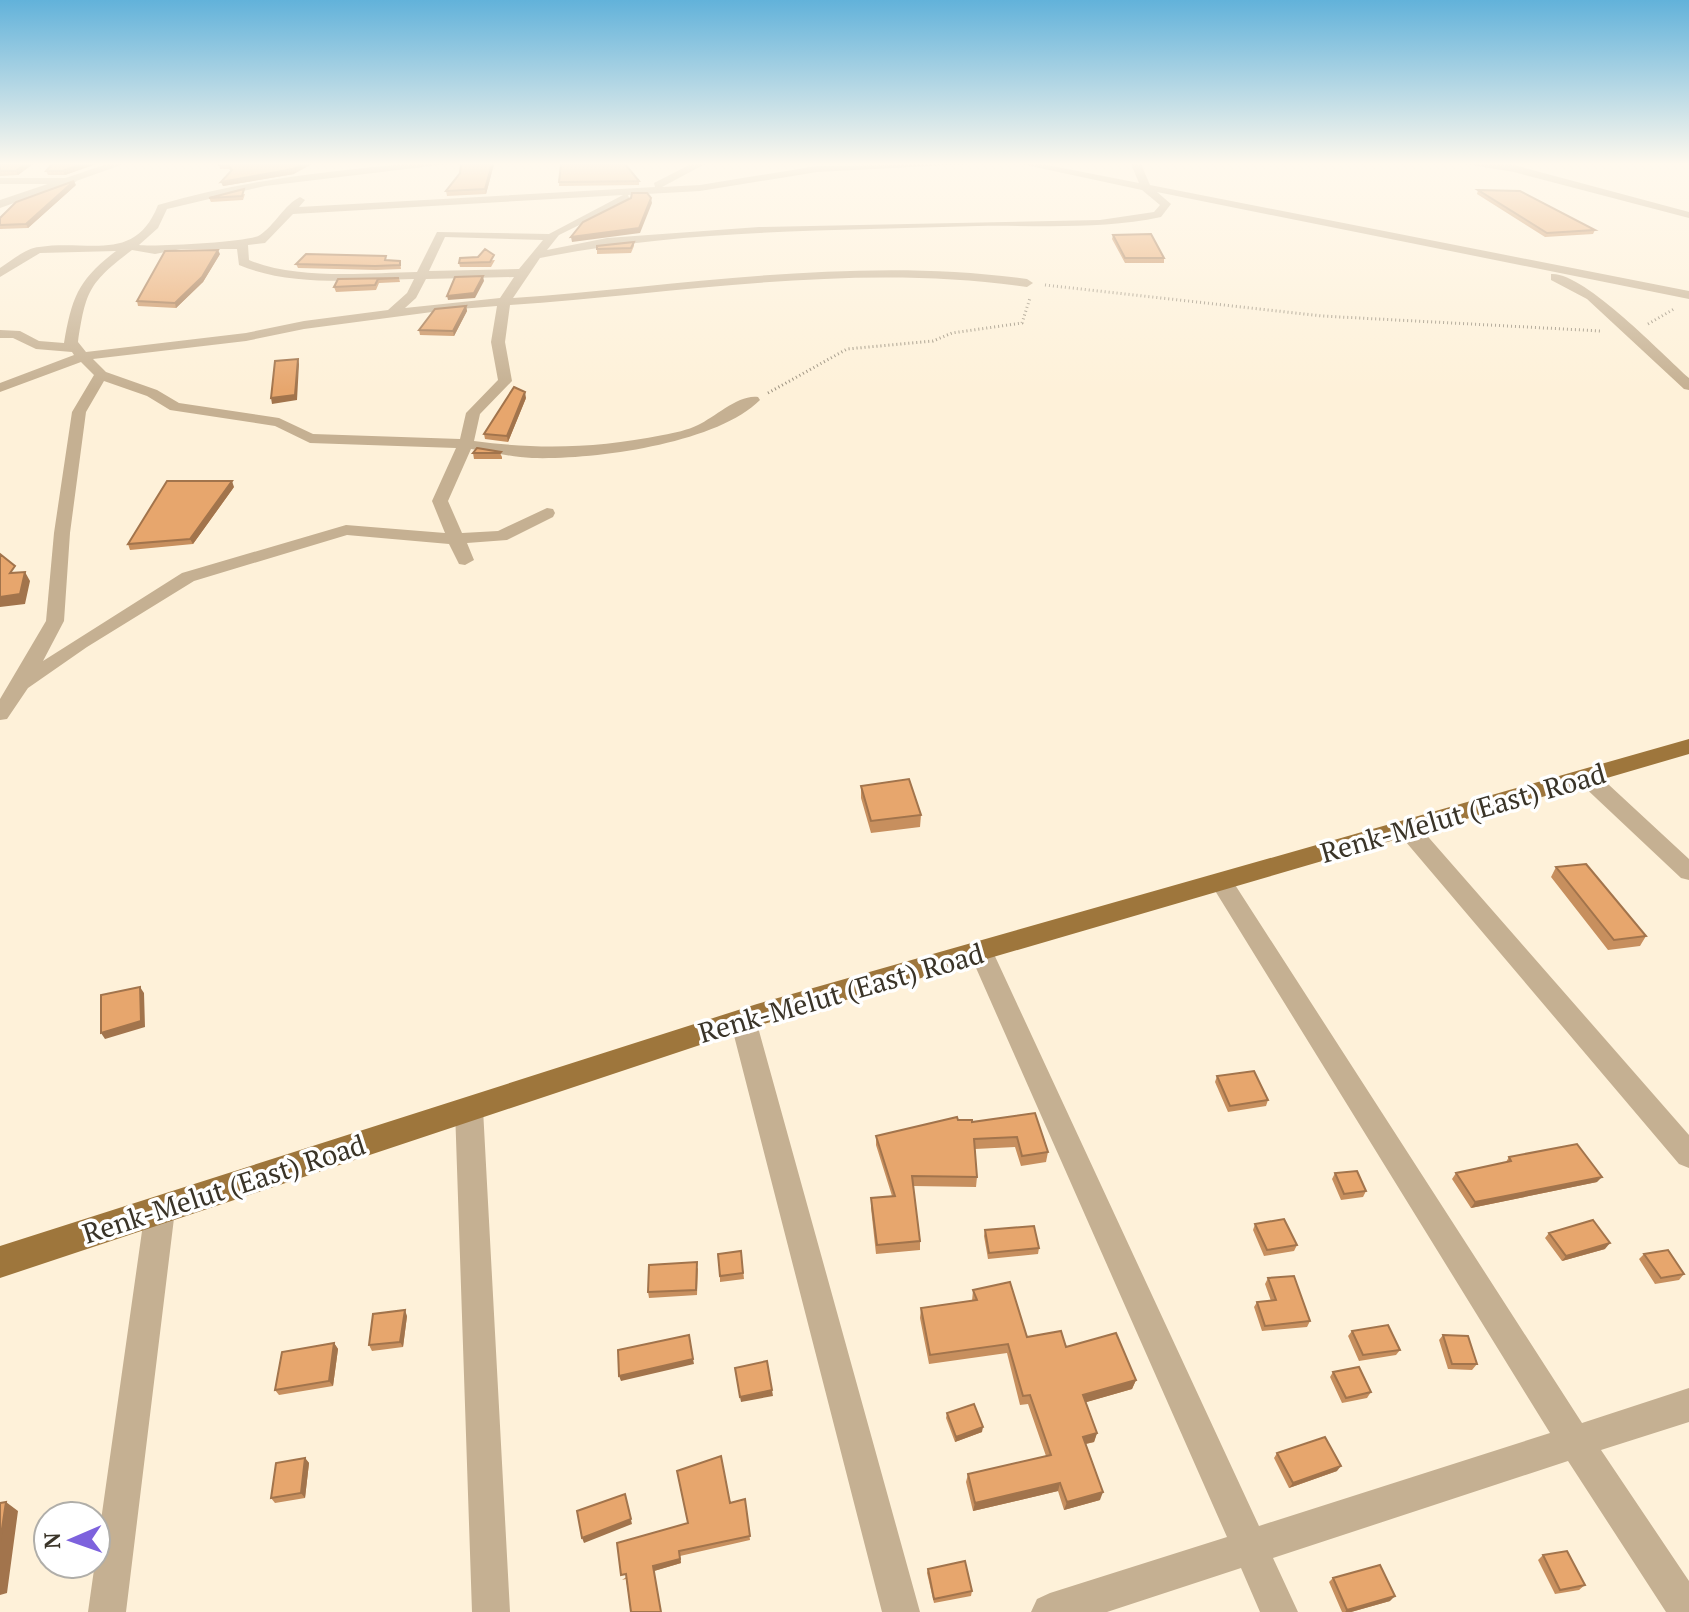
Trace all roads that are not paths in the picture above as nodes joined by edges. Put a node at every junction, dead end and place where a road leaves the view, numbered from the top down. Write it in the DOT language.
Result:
graph roads {
  1 [pos="136,239"];
  2 [pos="263,239"];
  3 [pos="438,239"];
  4 [pos="547,239"];
  5 [pos="632,239"];
  6 [pos="1406,239"];
  7 [pos="126,246"];
  8 [pos="175,246"];
  9 [pos="534,256"];
  10 [pos="1537,267"];
  11 [pos="0,273"];
  12 [pos="422,273"];
  13 [pos="522,273"];
  14 [pos="1027,283"];
  15 [pos="1689,295"];
  16 [pos="504,303"];
  17 [pos="389,316"];
  18 [pos="0,334"];
  19 [pos="79,352"];
  20 [pos="101,375"];
  21 [pos="1689,386"];
  22 [pos="0,388"];
  23 [pos="753,400"];
  24 [pos="466,444"];
  25 [pos="547,513"];
  26 [pos="456,539"];
  27 [pos="465,560"];
  28 [pos="19,687"];
  29 [pos="0,705"];
  30 [pos="0,714"];
  31 [pos="1689,746"];
  32 [pos="1587,777"];
  33 [pos="1408,829"];
  34 [pos="1689,872"];
  35 [pos="1222,883"];
  36 [pos="981,952"];
  37 [pos="743,1020"];
  38 [pos="469,1109"];
  39 [pos="1689,1155"];
  40 [pos="160,1210"];
  41 [pos="0,1262"];
  42 [pos="1689,1405"];
  43 [pos="1575,1442"];
  44 [pos="1249,1548"];
  45 [pos="107,1612"];
  46 [pos="491,1612"];
  47 [pos="901,1612"];
  48 [pos="1050,1612"];
  49 [pos="1279,1612"];
  50 [pos="1688,1612"];
  1 -- 7 [label="street"];
  2 -- 8 [label="street"];
  3 -- 12 [label="street"];
  4 -- 9 [label="street"];
  5 -- 9 [label="street"];
  6 -- 10 [label="street"];
  7 -- 8 [label="street"];
  7 -- 11 [label="street"];
  7 -- 19 [label="street"];
  8 -- 12 [label="street"];
  9 -- 13 [label="street"];
  10 -- 15 [label="street"];
  10 -- 21 [label="street"];
  12 -- 13 [label="street"];
  12 -- 17 [label="street"];
  13 -- 16 [label="street"];
  14 -- 16 [label="street"];
  16 -- 17 [label="street"];
  16 -- 24 [label="street"];
  17 -- 19 [label="street"];
  18 -- 19 [label="street"];
  19 -- 20 [label="street"];
  19 -- 22 [label="street"];
  20 -- 24 [label="street"];
  20 -- 28 [label="street"];
  23 -- 24 [label="street"];
  24 -- 26 [label="street"];
  25 -- 26 [label="street"];
  26 -- 27 [label="street"];
  26 -- 28 [label="street"];
  28 -- 29 [label="street"];
  28 -- 30 [label="street"];
  31 -- 32 [label="main road, Renk-Melut (East) Road"];
  32 -- 33 [label="main road, Renk-Melut (East) Road"];
  32 -- 34 [label="street"];
  33 -- 35 [label="main road, Renk-Melut (East) Road"];
  33 -- 39 [label="street"];
  35 -- 36 [label="main road, Renk-Melut (East) Road"];
  35 -- 43 [label="street"];
  36 -- 37 [label="main road, Renk-Melut (East) Road"];
  36 -- 44 [label="street"];
  37 -- 38 [label="main road, Renk-Melut (East) Road"];
  37 -- 47 [label="street"];
  38 -- 40 [label="main road, Renk-Melut (East) Road"];
  38 -- 46 [label="street"];
  40 -- 41 [label="main road, Renk-Melut (East) Road"];
  40 -- 45 [label="street"];
  42 -- 43 [label="street"];
  43 -- 44 [label="street"];
  43 -- 50 [label="street"];
  44 -- 48 [label="street"];
  44 -- 49 [label="street"];
}
